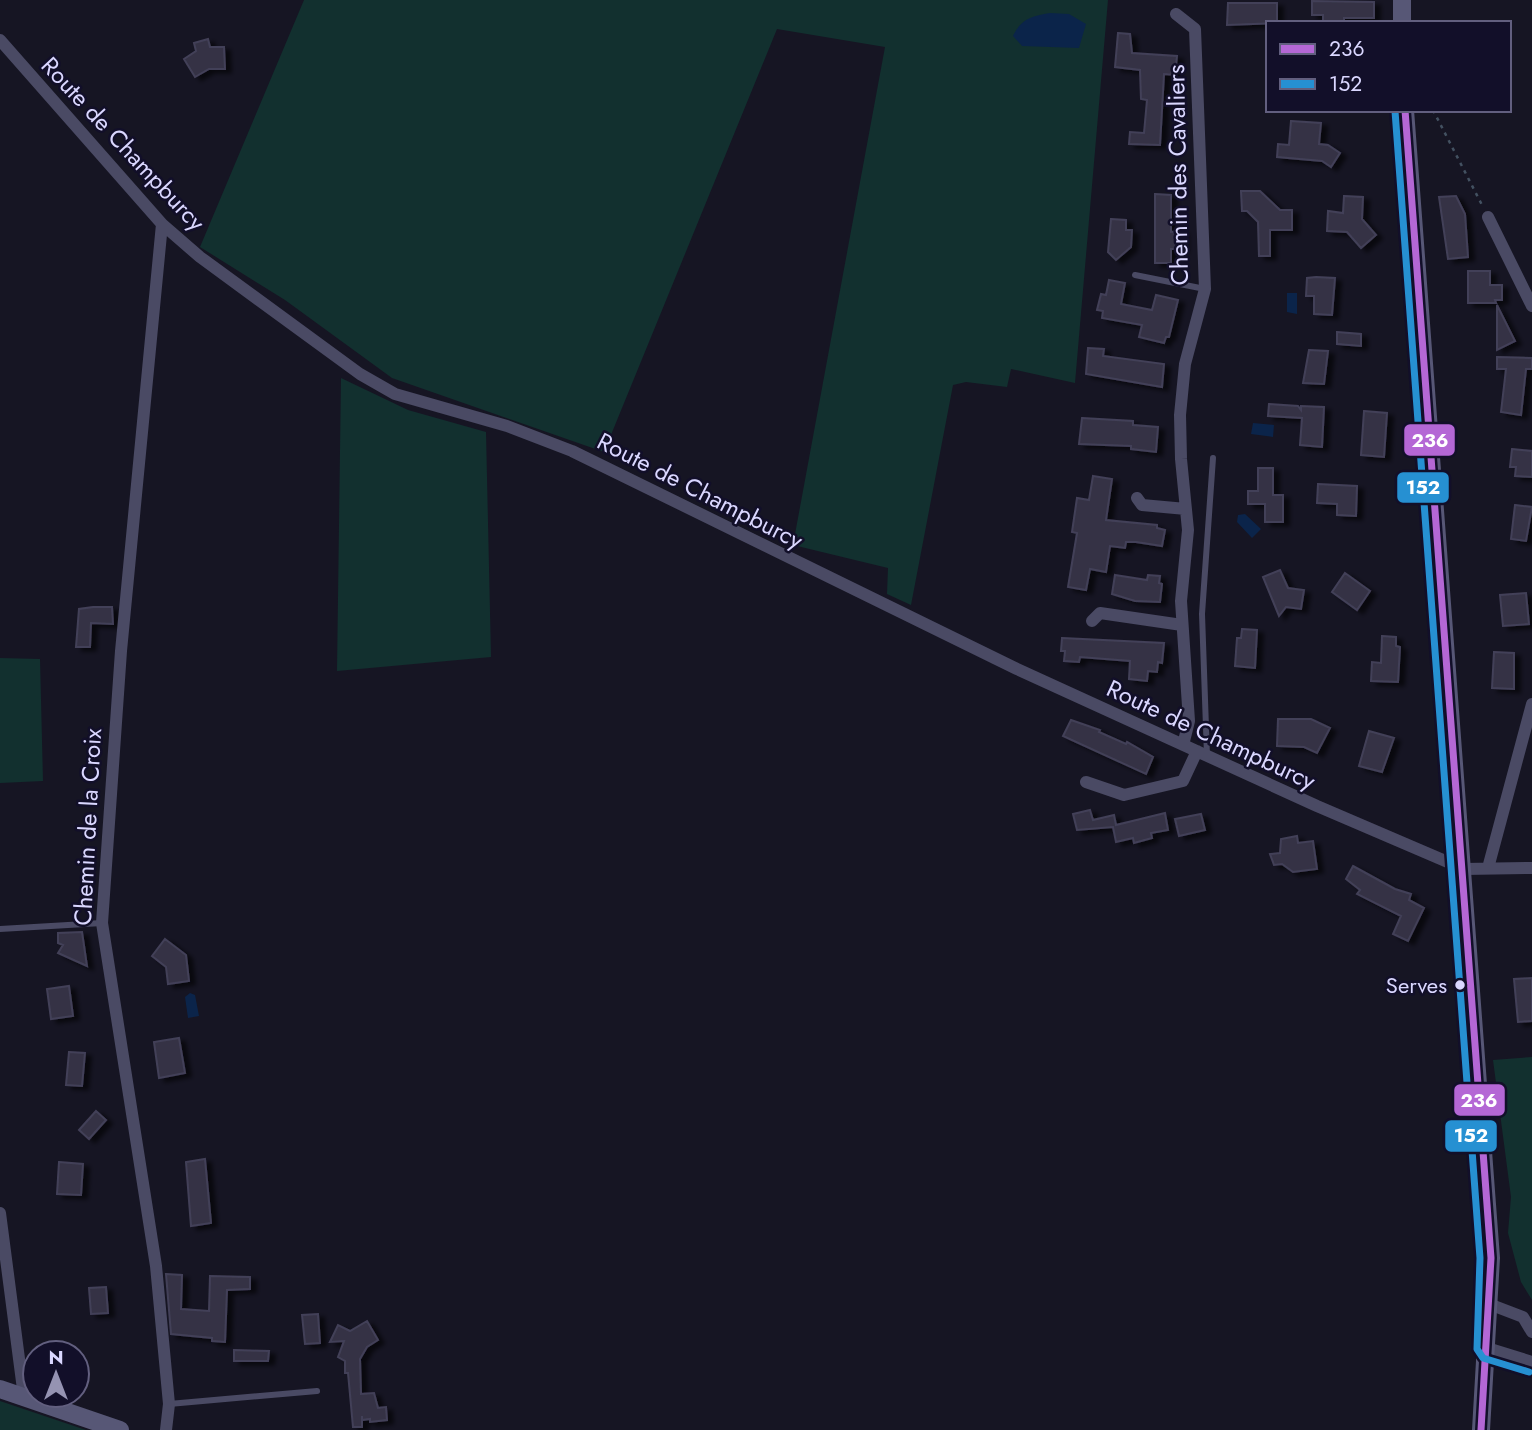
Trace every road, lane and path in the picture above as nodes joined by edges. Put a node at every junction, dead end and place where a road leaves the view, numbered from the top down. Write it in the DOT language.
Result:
graph roads {
  1 [pos="1402,0"];
  2 [pos="1176,14"];
  3 [pos="1402,21"];
  4 [pos="0,40"];
  5 [pos="1405,112"];
  6 [pos="1434,112"];
  7 [pos="1488,217"];
  8 [pos="162,224"];
  9 [pos="1135,275"];
  10 [pos="1205,289"];
  11 [pos="1532,306"];
  12 [pos="1213,458"];
  13 [pos="1137,498"];
  14 [pos="1186,509"];
  15 [pos="1092,621"];
  16 [pos="1182,625"];
  17 [pos="1532,704"];
  18 [pos="1183,745"];
  19 [pos="1202,754"];
  20 [pos="1086,782"];
  21 [pos="1488,868"];
  22 [pos="1532,868"];
  23 [pos="1464,869"];
  24 [pos="102,923"];
  25 [pos="0,929"];
  26 [pos="0,1213"];
  27 [pos="1489,1304"];
  28 [pos="1532,1332"];
  29 [pos="1488,1349"];
  30 [pos="1532,1362"];
  31 [pos="21,1374"];
  32 [pos="0,1389"];
  33 [pos="317,1391"];
  34 [pos="21,1396"];
  35 [pos="169,1404"];
  36 [pos="59,1409"];
  37 [pos="120,1430"];
  38 [pos="166,1430"];
  39 [pos="1481,1430"];
  1 -- 3 [label="main road"];
  2 -- 10 [label="street, Chemin des Cavaliers"];
  4 -- 8 [label="street, Route de Champburcy"];
  5 -- 23 [label="main road"];
  6 -- 7 [label="path"];
  7 -- 11 [label="street"];
  8 -- 18 [label="street, Route de Champburcy"];
  8 -- 24 [label="street, Chemin de la Croix"];
  9 -- 10 [label="lane"];
  10 -- 14 [label="street, Chemin des Cavaliers"];
  12 -- 19 [label="lane"];
  13 -- 14 [label="street"];
  14 -- 16 [label="street, Chemin des Cavaliers"];
  15 -- 16 [label="street"];
  16 -- 18 [label="street, Chemin des Cavaliers"];
  17 -- 21 [label="street"];
  18 -- 19 [label="street, Route de Champburcy"];
  19 -- 20 [label="street"];
  19 -- 23 [label="street, Route de Champburcy"];
  21 -- 22 [label="street"];
  21 -- 23 [label="street"];
  23 -- 27 [label="main road"];
  24 -- 25 [label="lane"];
  24 -- 35 [label="street, Chemin de la Croix"];
  26 -- 31 [label="street"];
  27 -- 28 [label="street"];
  27 -- 29 [label="main road"];
  29 -- 30 [label="street"];
  29 -- 39 [label="main road"];
  32 -- 34 [label="main road"];
  33 -- 35 [label="lane"];
  35 -- 38 [label="street, Chemin de la Croix"];
  36 -- 37 [label="main road"];
}
